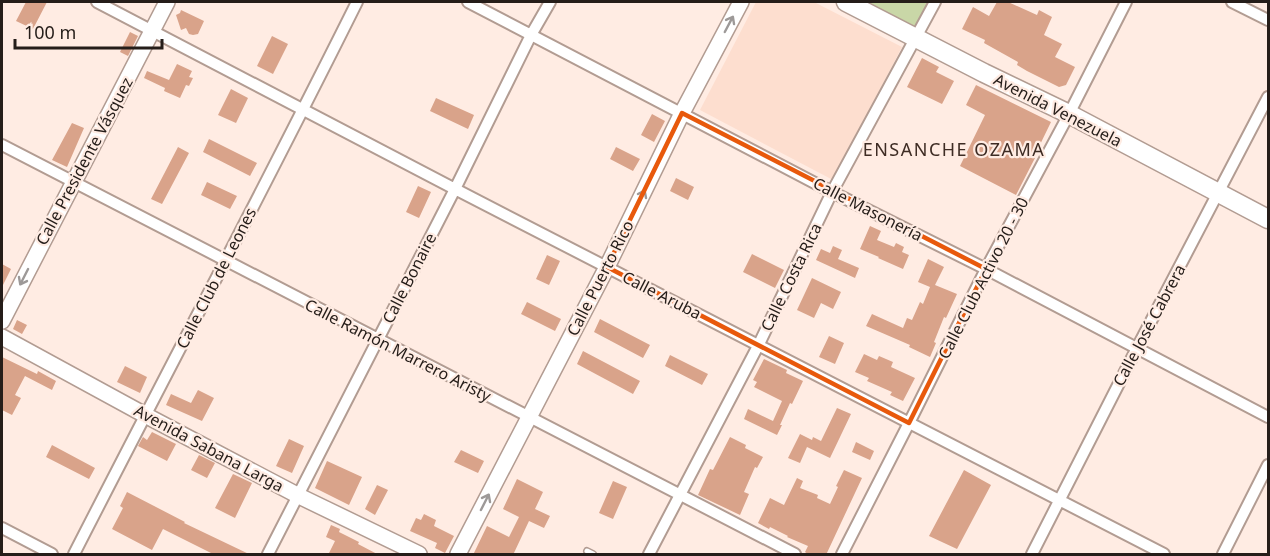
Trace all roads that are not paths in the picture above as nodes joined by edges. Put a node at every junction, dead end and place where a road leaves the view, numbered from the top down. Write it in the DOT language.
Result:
graph roads {
  1 [pos="97,2"];
  2 [pos="167,2"];
  3 [pos="357,2"];
  4 [pos="468,2"];
  5 [pos="550,2"];
  6 [pos="741,2"];
  7 [pos="846,2"];
  8 [pos="934,2"];
  9 [pos="1126,2"];
  10 [pos="1232,2"];
  11 [pos="1269,20"];
  12 [pos="153,30"];
  13 [pos="531,35"];
  14 [pos="916,37"];
  15 [pos="1269,98"];
  16 [pos="304,109"];
  17 [pos="682,113"];
  18 [pos="1069,114"];
  19 [pos="2,146"];
  20 [pos="73,182"];
  21 [pos="455,189"];
  22 [pos="832,192"];
  23 [pos="1219,193"];
  24 [pos="1269,219"];
  25 [pos="225,262"];
  26 [pos="607,267"];
  27 [pos="986,269"];
  28 [pos="2,321"];
  29 [pos="2,337"];
  30 [pos="378,340"];
  31 [pos="759,344"];
  32 [pos="1137,348"];
  33 [pos="145,416"];
  34 [pos="529,416"];
  35 [pos="1269,417"];
  36 [pos="909,423"];
  37 [pos="1269,465"];
  38 [pos="680,495"];
  39 [pos="298,496"];
  40 [pos="1059,501"];
  41 [pos="2,528"];
  42 [pos="52,555"];
  43 [pos="74,555"];
  44 [pos="268,555"];
  45 [pos="418,555"];
  46 [pos="458,555"];
  47 [pos="649,555"];
  48 [pos="795,555"];
  49 [pos="842,555"];
  50 [pos="1032,555"];
  51 [pos="1164,555"];
  52 [pos="1223,555"];
  1 -- 12 [label="street, Calle Aruba"];
  2 -- 12 [label="street, Calle Presidente Vásquez"];
  3 -- 16 [label="street, Calle Club de Leones"];
  4 -- 13 [label="street, Calle Masonería"];
  5 -- 13 [label="street, Calle Bonaire"];
  17 -- 6 [label="street, Calle Puerto Rico, one-way"];
  7 -- 14 [label="main road, Avenida Venezuela"];
  8 -- 14 [label="street, Calle Costa Rica"];
  9 -- 18 [label="street, Calle Club Activo 20 - 30"];
  10 -- 11 [label="street"];
  12 -- 16 [label="street, Calle Aruba"];
  12 -- 20 [label="street, Calle Presidente Vásquez"];
  13 -- 17 [label="street, Calle Masonería"];
  13 -- 21 [label="street, Calle Bonaire"];
  14 -- 18 [label="main road, Avenida Venezuela"];
  14 -- 22 [label="street, Calle Costa Rica"];
  15 -- 23 [label="street, Calle José Cabrera"];
  16 -- 21 [label="street, Calle Aruba"];
  16 -- 25 [label="street, Calle Club de Leones"];
  17 -- 22 [label="street, Calle Masonería"];
  26 -- 17 [label="street, Calle Puerto Rico, one-way"];
  18 -- 23 [label="main road, Avenida Venezuela"];
  18 -- 27 [label="street, Calle Club Activo 20 - 30"];
  19 -- 20 [label="street, Calle Ramón Marrero Aristy"];
  20 -- 25 [label="street, Calle Ramón Marrero Aristy"];
  20 -- 28 [label="street, Calle Presidente Vásquez, one-way"];
  21 -- 26 [label="street, Calle Aruba"];
  21 -- 30 [label="street, Calle Bonaire"];
  22 -- 27 [label="street, Calle Masonería"];
  22 -- 31 [label="street, Calle Costa Rica"];
  23 -- 24 [label="main road, Avenida Venezuela"];
  23 -- 32 [label="street, Calle José Cabrera"];
  25 -- 30 [label="street, Calle Ramón Marrero Aristy"];
  25 -- 33 [label="street, Calle Club de Leones"];
  26 -- 31 [label="street, Calle Aruba"];
  26 -- 34 [label="street, Calle Puerto Rico"];
  27 -- 32 [label="street, Calle Masonería"];
  27 -- 36 [label="street, Calle Club Activo 20 - 30"];
  29 -- 33 [label="street, Avenida Sabana Larga"];
  30 -- 34 [label="street, Calle Ramón Marrero Aristy"];
  30 -- 39 [label="street, Calle Bonaire"];
  31 -- 36 [label="street, Calle Aruba"];
  31 -- 38 [label="street, Calle Costa Rica"];
  32 -- 35 [label="street, Calle Masonería"];
  32 -- 40 [label="street, Calle José Cabrera"];
  33 -- 39 [label="street, Avenida Sabana Larga"];
  33 -- 43 [label="street, Calle Club de Leones"];
  34 -- 38 [label="street, Calle Ramón Marrero Aristy"];
  46 -- 34 [label="street, Calle Puerto Rico, one-way"];
  36 -- 40 [label="street, Calle Aruba"];
  36 -- 49 [label="street, Calle Club Activo 20 - 30"];
  37 -- 52 [label="street"];
  38 -- 47 [label="street, Calle Costa Rica"];
  38 -- 48 [label="street, Calle Ramón Marrero Aristy"];
  39 -- 44 [label="street, Calle Bonaire"];
  39 -- 45 [label="street, Avenida Sabana Larga"];
  40 -- 50 [label="street, Calle José Cabrera"];
  40 -- 51 [label="street, Calle Aruba"];
  41 -- 42 [label="street"];
}
